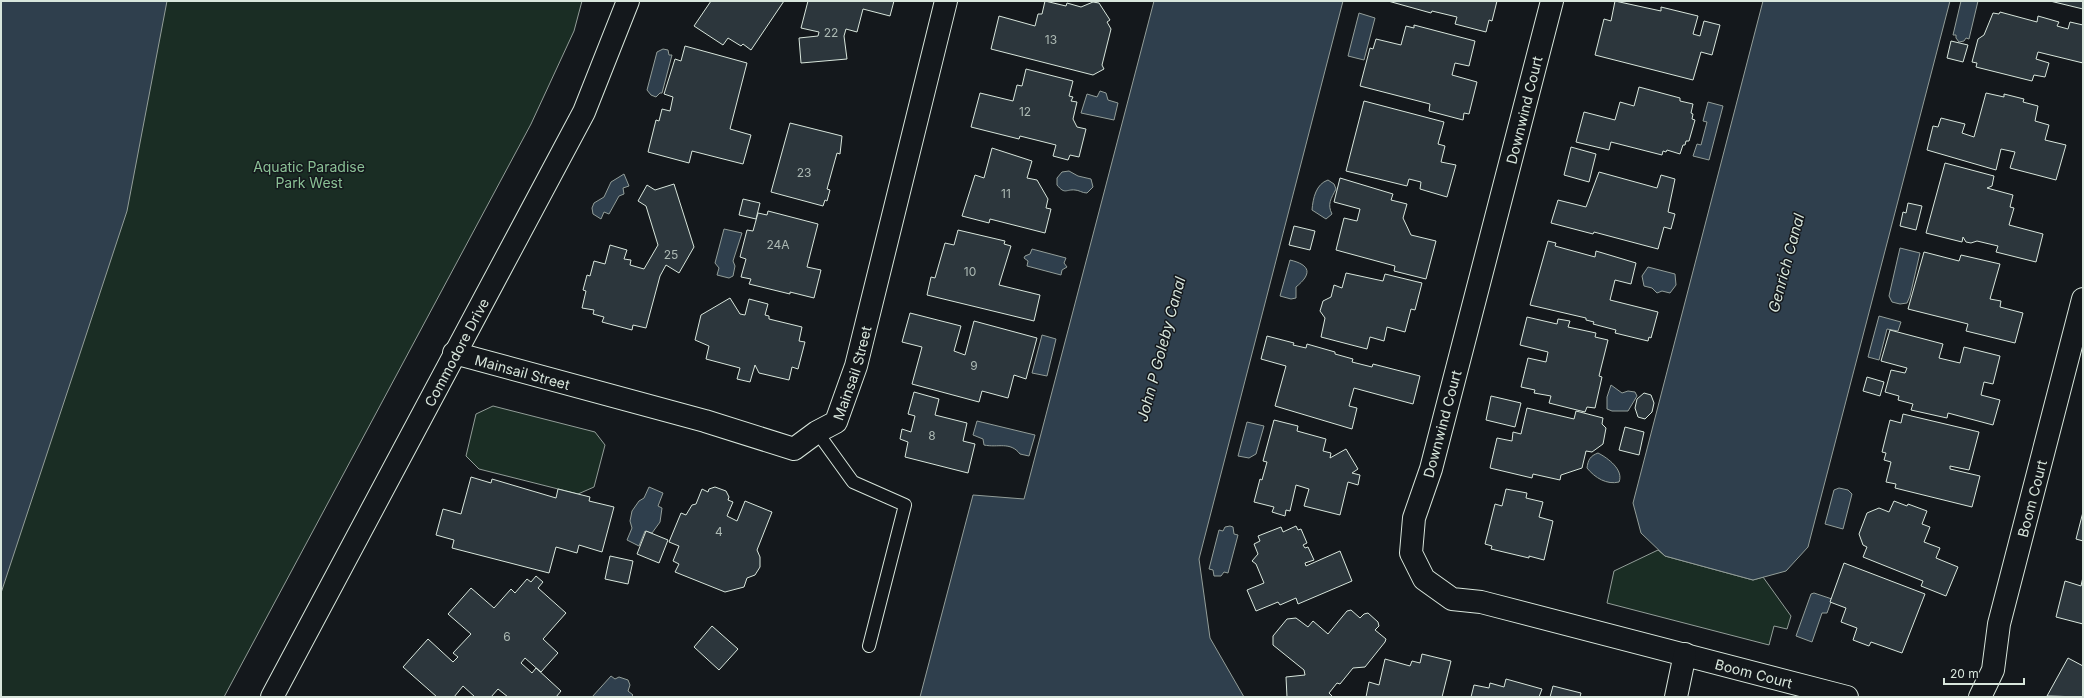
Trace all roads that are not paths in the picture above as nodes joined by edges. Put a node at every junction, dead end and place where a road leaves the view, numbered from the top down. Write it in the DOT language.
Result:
graph roads {
  1 [pos="628,1"];
  2 [pos="946,1"];
  3 [pos="1552,1"];
  4 [pos="2083,299"];
  5 [pos="454,353"];
  6 [pos="817,432"];
  7 [pos="869,646"];
  8 [pos="1685,654"];
  9 [pos="272,697"];
  10 [pos="1676,697"];
  11 [pos="1847,697"];
  12 [pos="1980,697"];
  1 -- 5 [label="street, Commodore Drive"];
  2 -- 6 [label="street, Mainsail Street"];
  3 -- 8 [label="street, Downwind Court"];
  4 -- 12 [label="street, Boom Court"];
  5 -- 6 [label="street, Mainsail Street"];
  5 -- 9 [label="street, Commodore Drive"];
  6 -- 7 [label="lane"];
  8 -- 10 [label="street"];
  8 -- 11 [label="street, Boom Court"];
}
